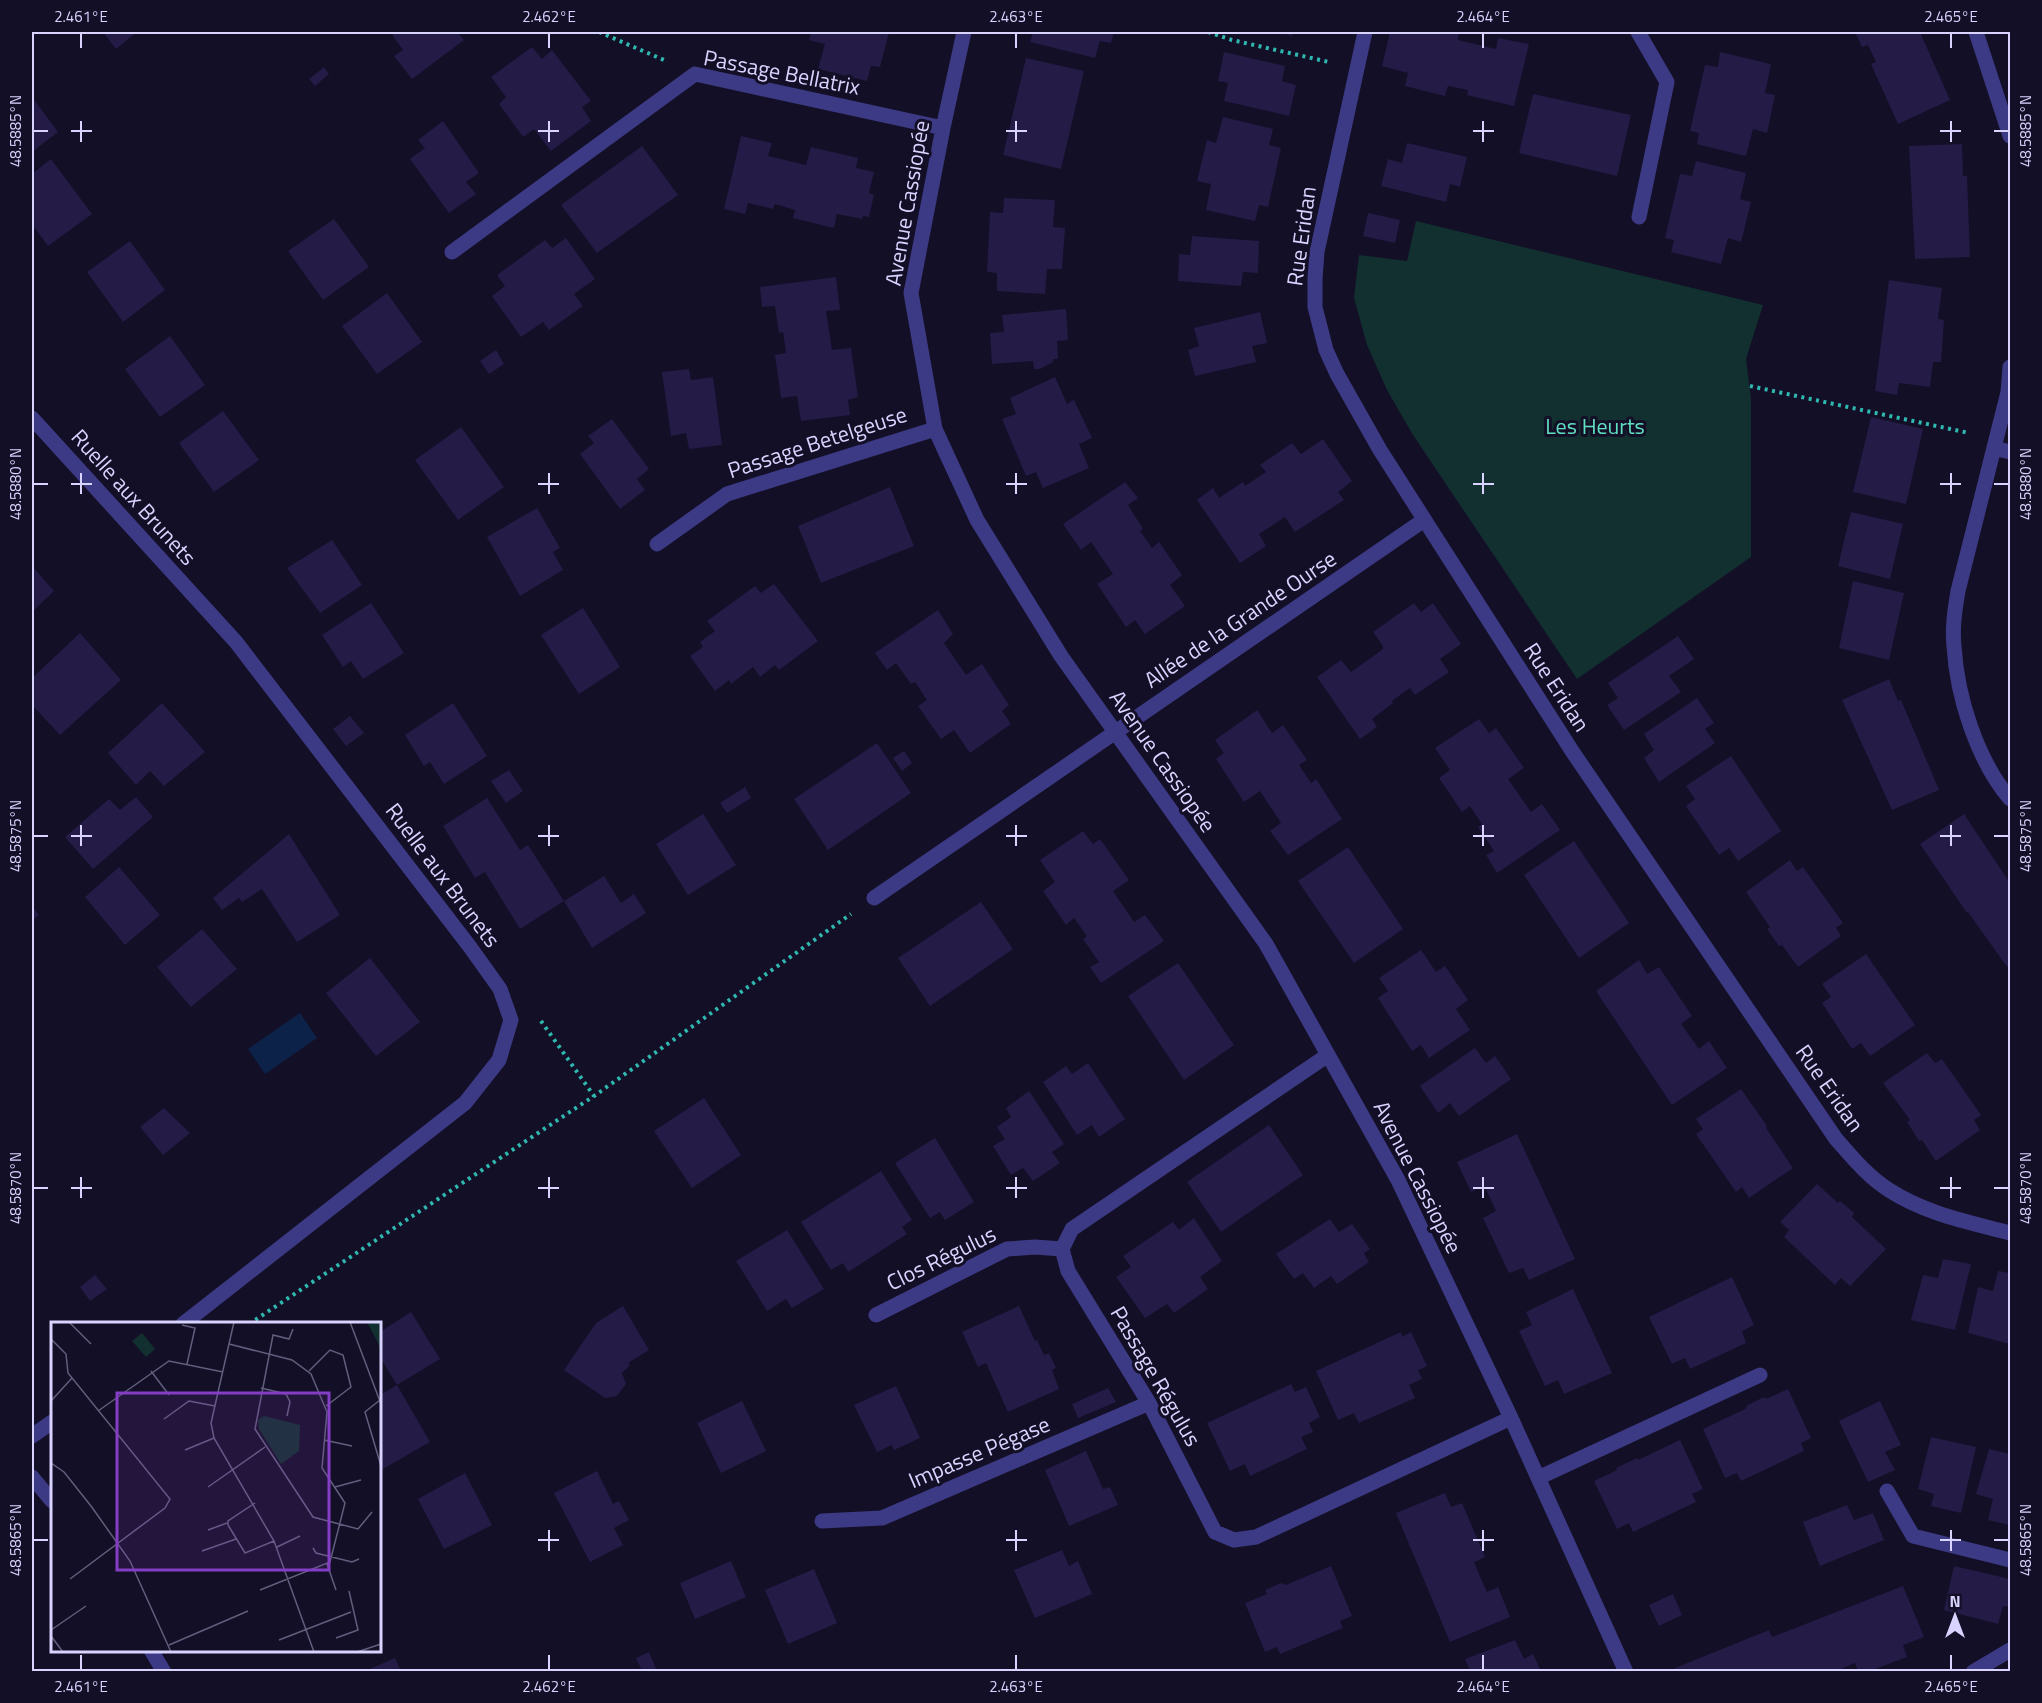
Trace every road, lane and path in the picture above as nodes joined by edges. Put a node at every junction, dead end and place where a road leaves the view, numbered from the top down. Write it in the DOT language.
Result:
graph roads {
  1 [pos="599,32"];
  2 [pos="964,32"];
  3 [pos="1208,32"];
  4 [pos="1365,32"];
  5 [pos="1638,32"];
  6 [pos="1976,32"];
  7 [pos="1357,68"];
  8 [pos="695,74"];
  9 [pos="943,128"];
  10 [pos="2010,129"];
  11 [pos="1640,217"];
  12 [pos="452,252"];
  13 [pos="2010,367"];
  14 [pos="1750,386"];
  15 [pos="32,418"];
  16 [pos="935,429"];
  17 [pos="1995,445"];
  18 [pos="2010,452"];
  19 [pos="1424,520"];
  20 [pos="657,544"];
  21 [pos="1115,732"];
  22 [pos="2010,799"];
  23 [pos="874,898"];
  24 [pos="511,1020"];
  25 [pos="1328,1055"];
  26 [pos="594,1096"];
  27 [pos="2010,1233"];
  28 [pos="1062,1249"];
  29 [pos="876,1315"];
  30 [pos="184,1322"];
  31 [pos="251,1322"];
  32 [pos="1760,1375"];
  33 [pos="1149,1403"];
  34 [pos="1511,1418"];
  35 [pos="51,1423"];
  36 [pos="32,1436"];
  37 [pos="32,1477"];
  38 [pos="1539,1478"];
  39 [pos="1887,1491"];
  40 [pos="51,1500"];
  41 [pos="822,1521"];
  42 [pos="2010,1560"];
  43 [pos="2010,1650"];
  44 [pos="152,1652"];
  45 [pos="164,1671"];
  46 [pos="1626,1671"];
  47 [pos="1973,1671"];
  1 -- 8 [label="path"];
  2 -- 9 [label="street, Avenue Cassiopée"];
  3 -- 7 [label="path"];
  4 -- 7 [label="street, Rue Eridan"];
  5 -- 11 [label="street"];
  6 -- 10 [label="street"];
  7 -- 19 [label="street, Rue Eridan"];
  8 -- 9 [label="street, Passage Bellatrix"];
  8 -- 12 [label="street, Passage Bellatrix"];
  9 -- 16 [label="street, Avenue Cassiopée"];
  13 -- 17 [label="street"];
  14 -- 17 [label="path"];
  15 -- 24 [label="street, Ruelle aux Brunets"];
  16 -- 20 [label="street, Passage Betelgeuse"];
  16 -- 21 [label="street, Avenue Cassiopée"];
  17 -- 18 [label="street"];
  17 -- 22 [label="street"];
  19 -- 21 [label="street, Allée de la Grande Ourse"];
  19 -- 27 [label="street, Rue Eridan"];
  21 -- 23 [label="street, Allée de la Grande Ourse"];
  21 -- 25 [label="street, Avenue Cassiopée"];
  23 -- 26 [label="path"];
  24 -- 26 [label="path"];
  24 -- 30 [label="street"];
  25 -- 28 [label="street"];
  25 -- 34 [label="street, Avenue Cassiopée"];
  26 -- 31 [label="path"];
  28 -- 29 [label="street, Clos Régulus"];
  28 -- 33 [label="street, Passage Régulus"];
  32 -- 38 [label="street"];
  33 -- 34 [label="street, Passage Régulus"];
  33 -- 41 [label="street, Impasse Pégase"];
  34 -- 38 [label="street, Avenue Cassiopée"];
  35 -- 36 [label="street"];
  37 -- 40 [label="street"];
  38 -- 46 [label="street, Avenue Cassiopée"];
  39 -- 42 [label="street"];
  43 -- 47 [label="street"];
  44 -- 45 [label="street"];
}
